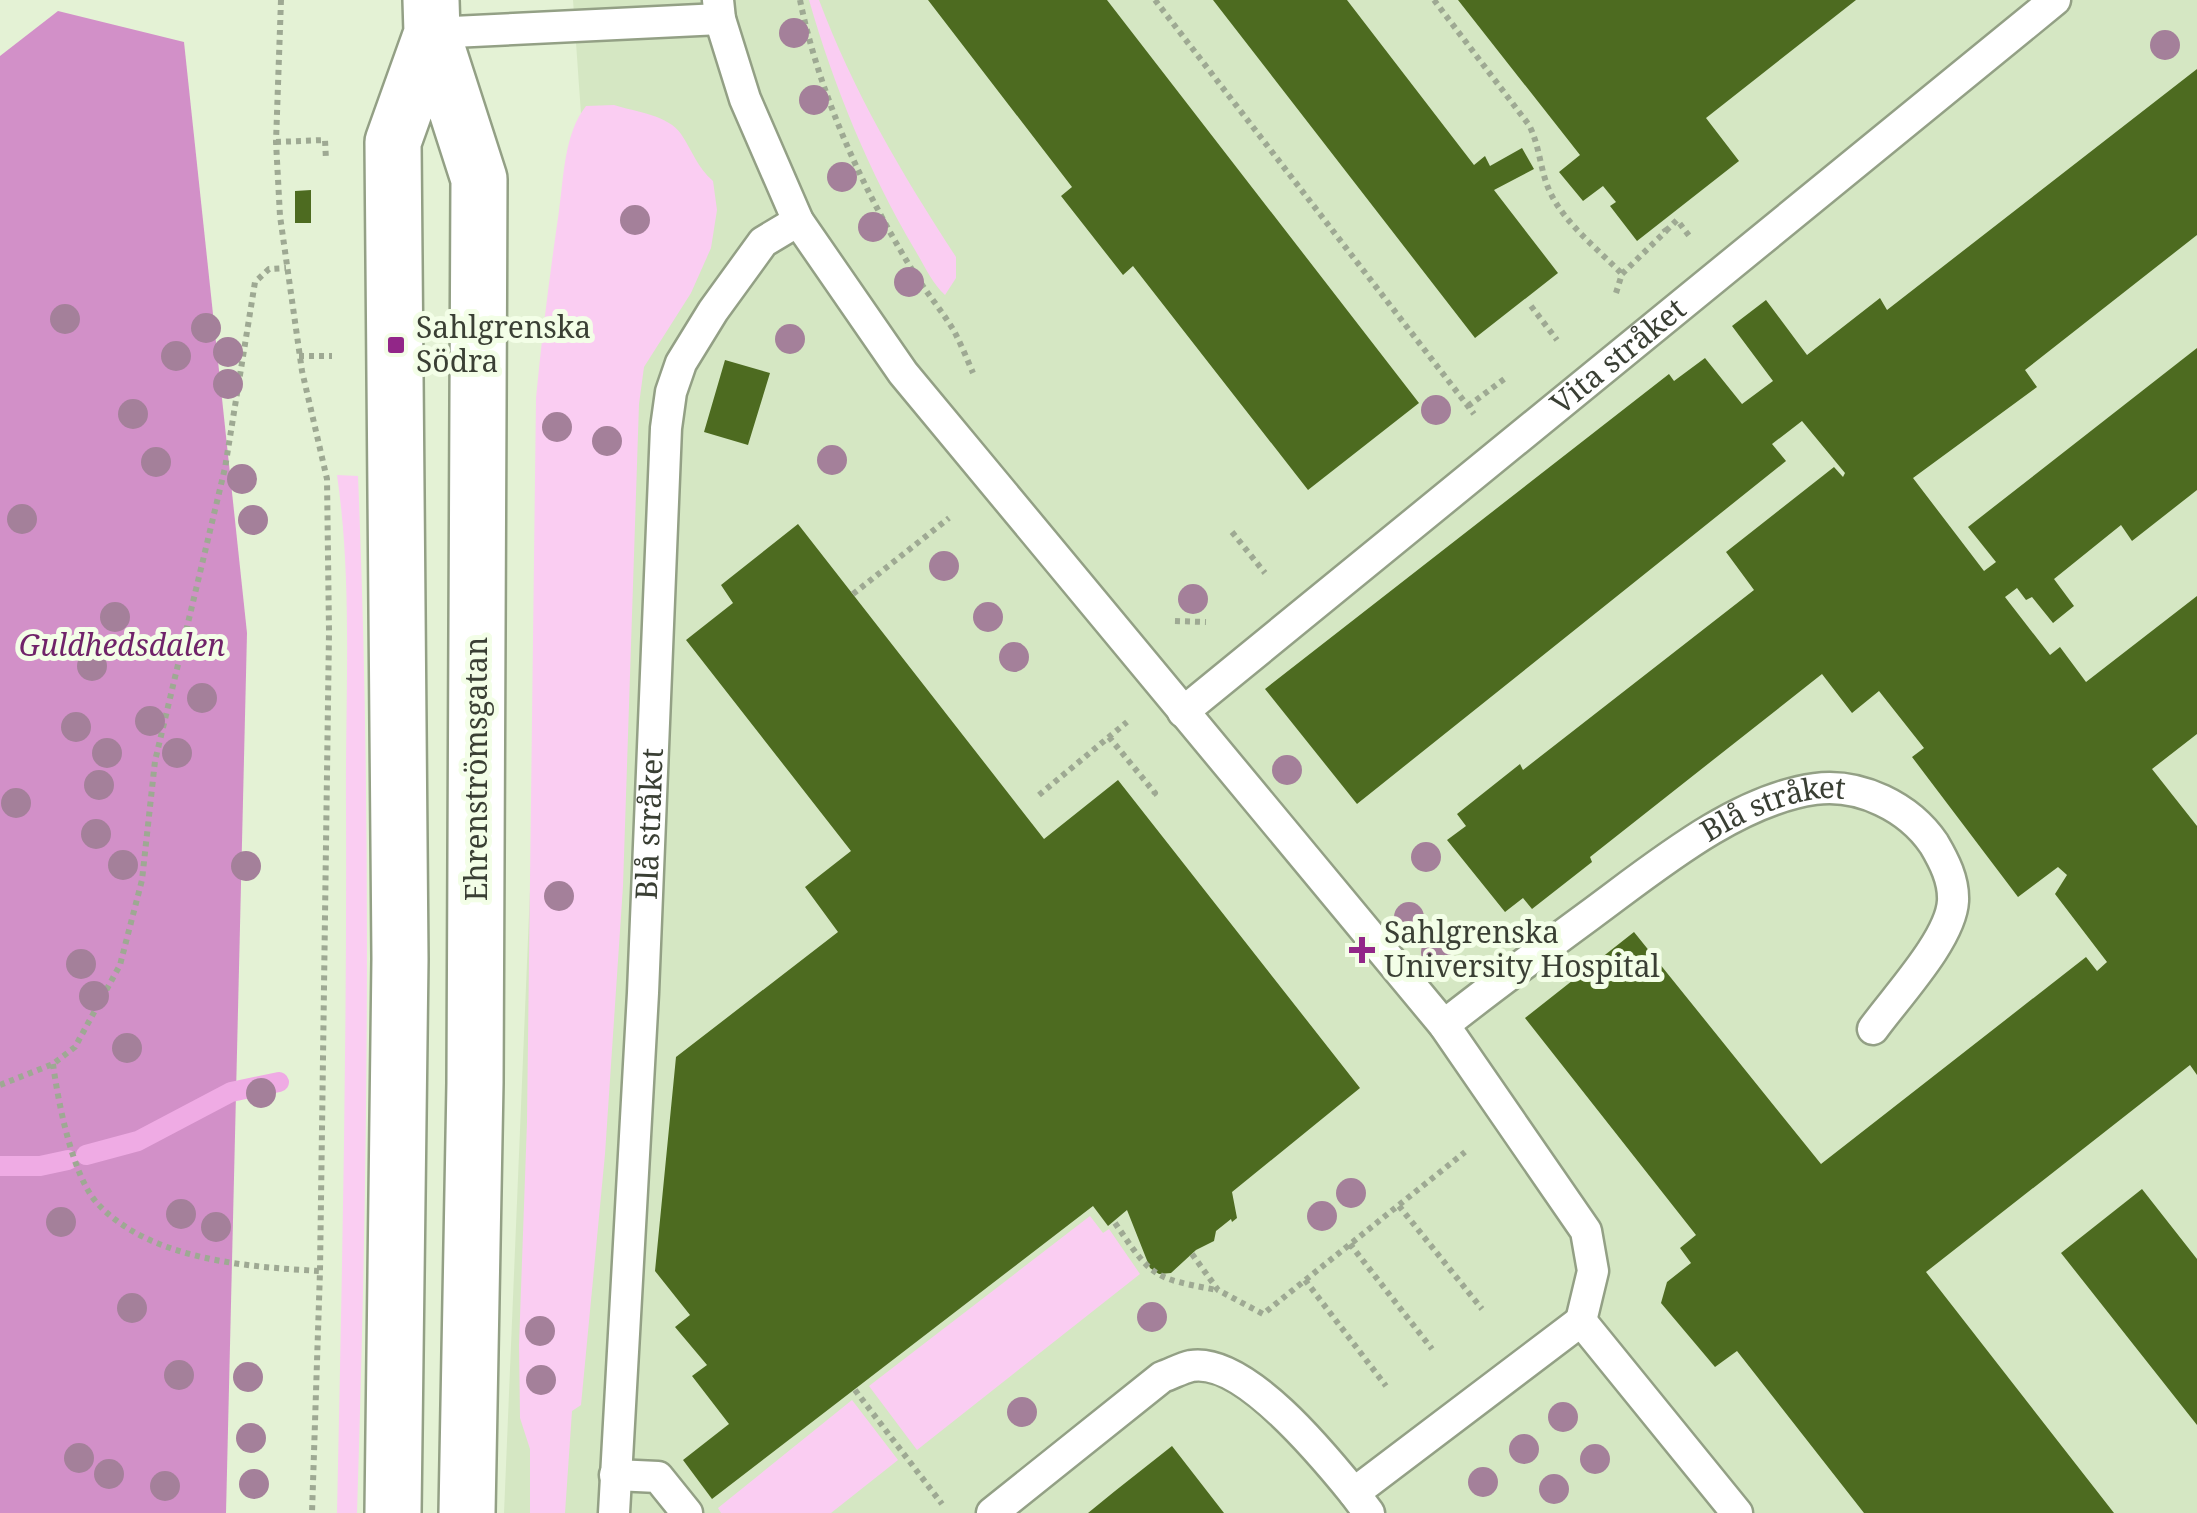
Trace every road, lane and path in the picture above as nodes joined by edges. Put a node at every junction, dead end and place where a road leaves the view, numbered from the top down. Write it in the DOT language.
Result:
graph roads {
  1 [pos="281,0"];
  2 [pos="800,0"];
  3 [pos="1155,0"];
  4 [pos="1434,0"];
  5 [pos="2055,0"];
  6 [pos="719,10"];
  7 [pos="432,16"];
  8 [pos="325,140"];
  9 [pos="276,142"];
  10 [pos="1677,220"];
  11 [pos="798,221"];
  12 [pos="286,268"];
  13 [pos="1531,306"];
  14 [pos="1556,340"];
  15 [pos="299,356"];
  16 [pos="332,356"];
  17 [pos="974,378"];
  18 [pos="1502,451"];
  19 [pos="949,518"];
  20 [pos="1232,532"];
  21 [pos="1265,573"];
  22 [pos="853,594"];
  23 [pos="1165,618"];
  24 [pos="1206,622"];
  25 [pos="1183,712"];
  26 [pos="1128,721"];
  27 [pos="1109,737"];
  28 [pos="1039,795"];
  29 [pos="1152,795"];
  30 [pos="1444,1025"];
  31 [pos="1873,1028"];
  32 [pos="53,1064"];
  33 [pos="0,1085"];
  34 [pos="1465,1152"];
  35 [pos="1399,1206"];
  36 [pos="1114,1224"];
  37 [pos="1350,1244"];
  38 [pos="1192,1254"];
  39 [pos="320,1271"];
  40 [pos="1304,1280"];
  41 [pos="1218,1290"];
  42 [pos="1482,1309"];
  43 [pos="1581,1321"];
  44 [pos="1432,1349"];
  45 [pos="1386,1386"];
  46 [pos="855,1390"];
  47 [pos="615,1475"];
  48 [pos="1361,1503"];
  49 [pos="312,1513"];
  50 [pos="392,1513"];
  51 [pos="467,1513"];
  52 [pos="614,1513"];
  53 [pos="686,1513"];
  54 [pos="949,1513"];
  55 [pos="992,1513"];
  56 [pos="1737,1513"];
  1 -- 9 [label="path"];
  2 -- 17 [label="path"];
  3 -- 18 [label="path"];
  4 -- 10 [label="path"];
  5 -- 18 [label="lane, Vita stråket"];
  6 -- 7 [label="lane"];
  6 -- 11 [label="lane"];
  7 -- 50 [label="street"];
  7 -- 51 [label="street, Ehrenströmsgatan"];
  8 -- 9 [label="path"];
  9 -- 12 [label="path"];
  11 -- 25 [label="lane"];
  11 -- 47 [label="lane, Blå stråket"];
  12 -- 15 [label="path"];
  12 -- 32 [label="path"];
  13 -- 14 [label="path"];
  15 -- 16 [label="path"];
  15 -- 39 [label="path"];
  18 -- 25 [label="lane, Vita stråket"];
  19 -- 22 [label="path"];
  20 -- 21 [label="path"];
  23 -- 24 [label="path"];
  25 -- 30 [label="lane"];
  26 -- 27 [label="path"];
  27 -- 28 [label="path"];
  27 -- 29 [label="path"];
  30 -- 31 [label="lane, Blå stråket"];
  30 -- 43 [label="lane"];
  32 -- 33 [label="path"];
  32 -- 39 [label="path"];
  34 -- 35 [label="path"];
  35 -- 37 [label="path"];
  35 -- 42 [label="path"];
  36 -- 41 [label="path"];
  37 -- 40 [label="path"];
  37 -- 44 [label="path"];
  38 -- 41 [label="path"];
  39 -- 49 [label="path"];
  40 -- 41 [label="path"];
  40 -- 45 [label="path"];
  43 -- 48 [label="lane"];
  43 -- 56 [label="lane"];
  46 -- 54 [label="path"];
  47 -- 52 [label="lane, Blå stråket"];
  47 -- 53 [label="lane"];
  48 -- 55 [label="lane"];
}
